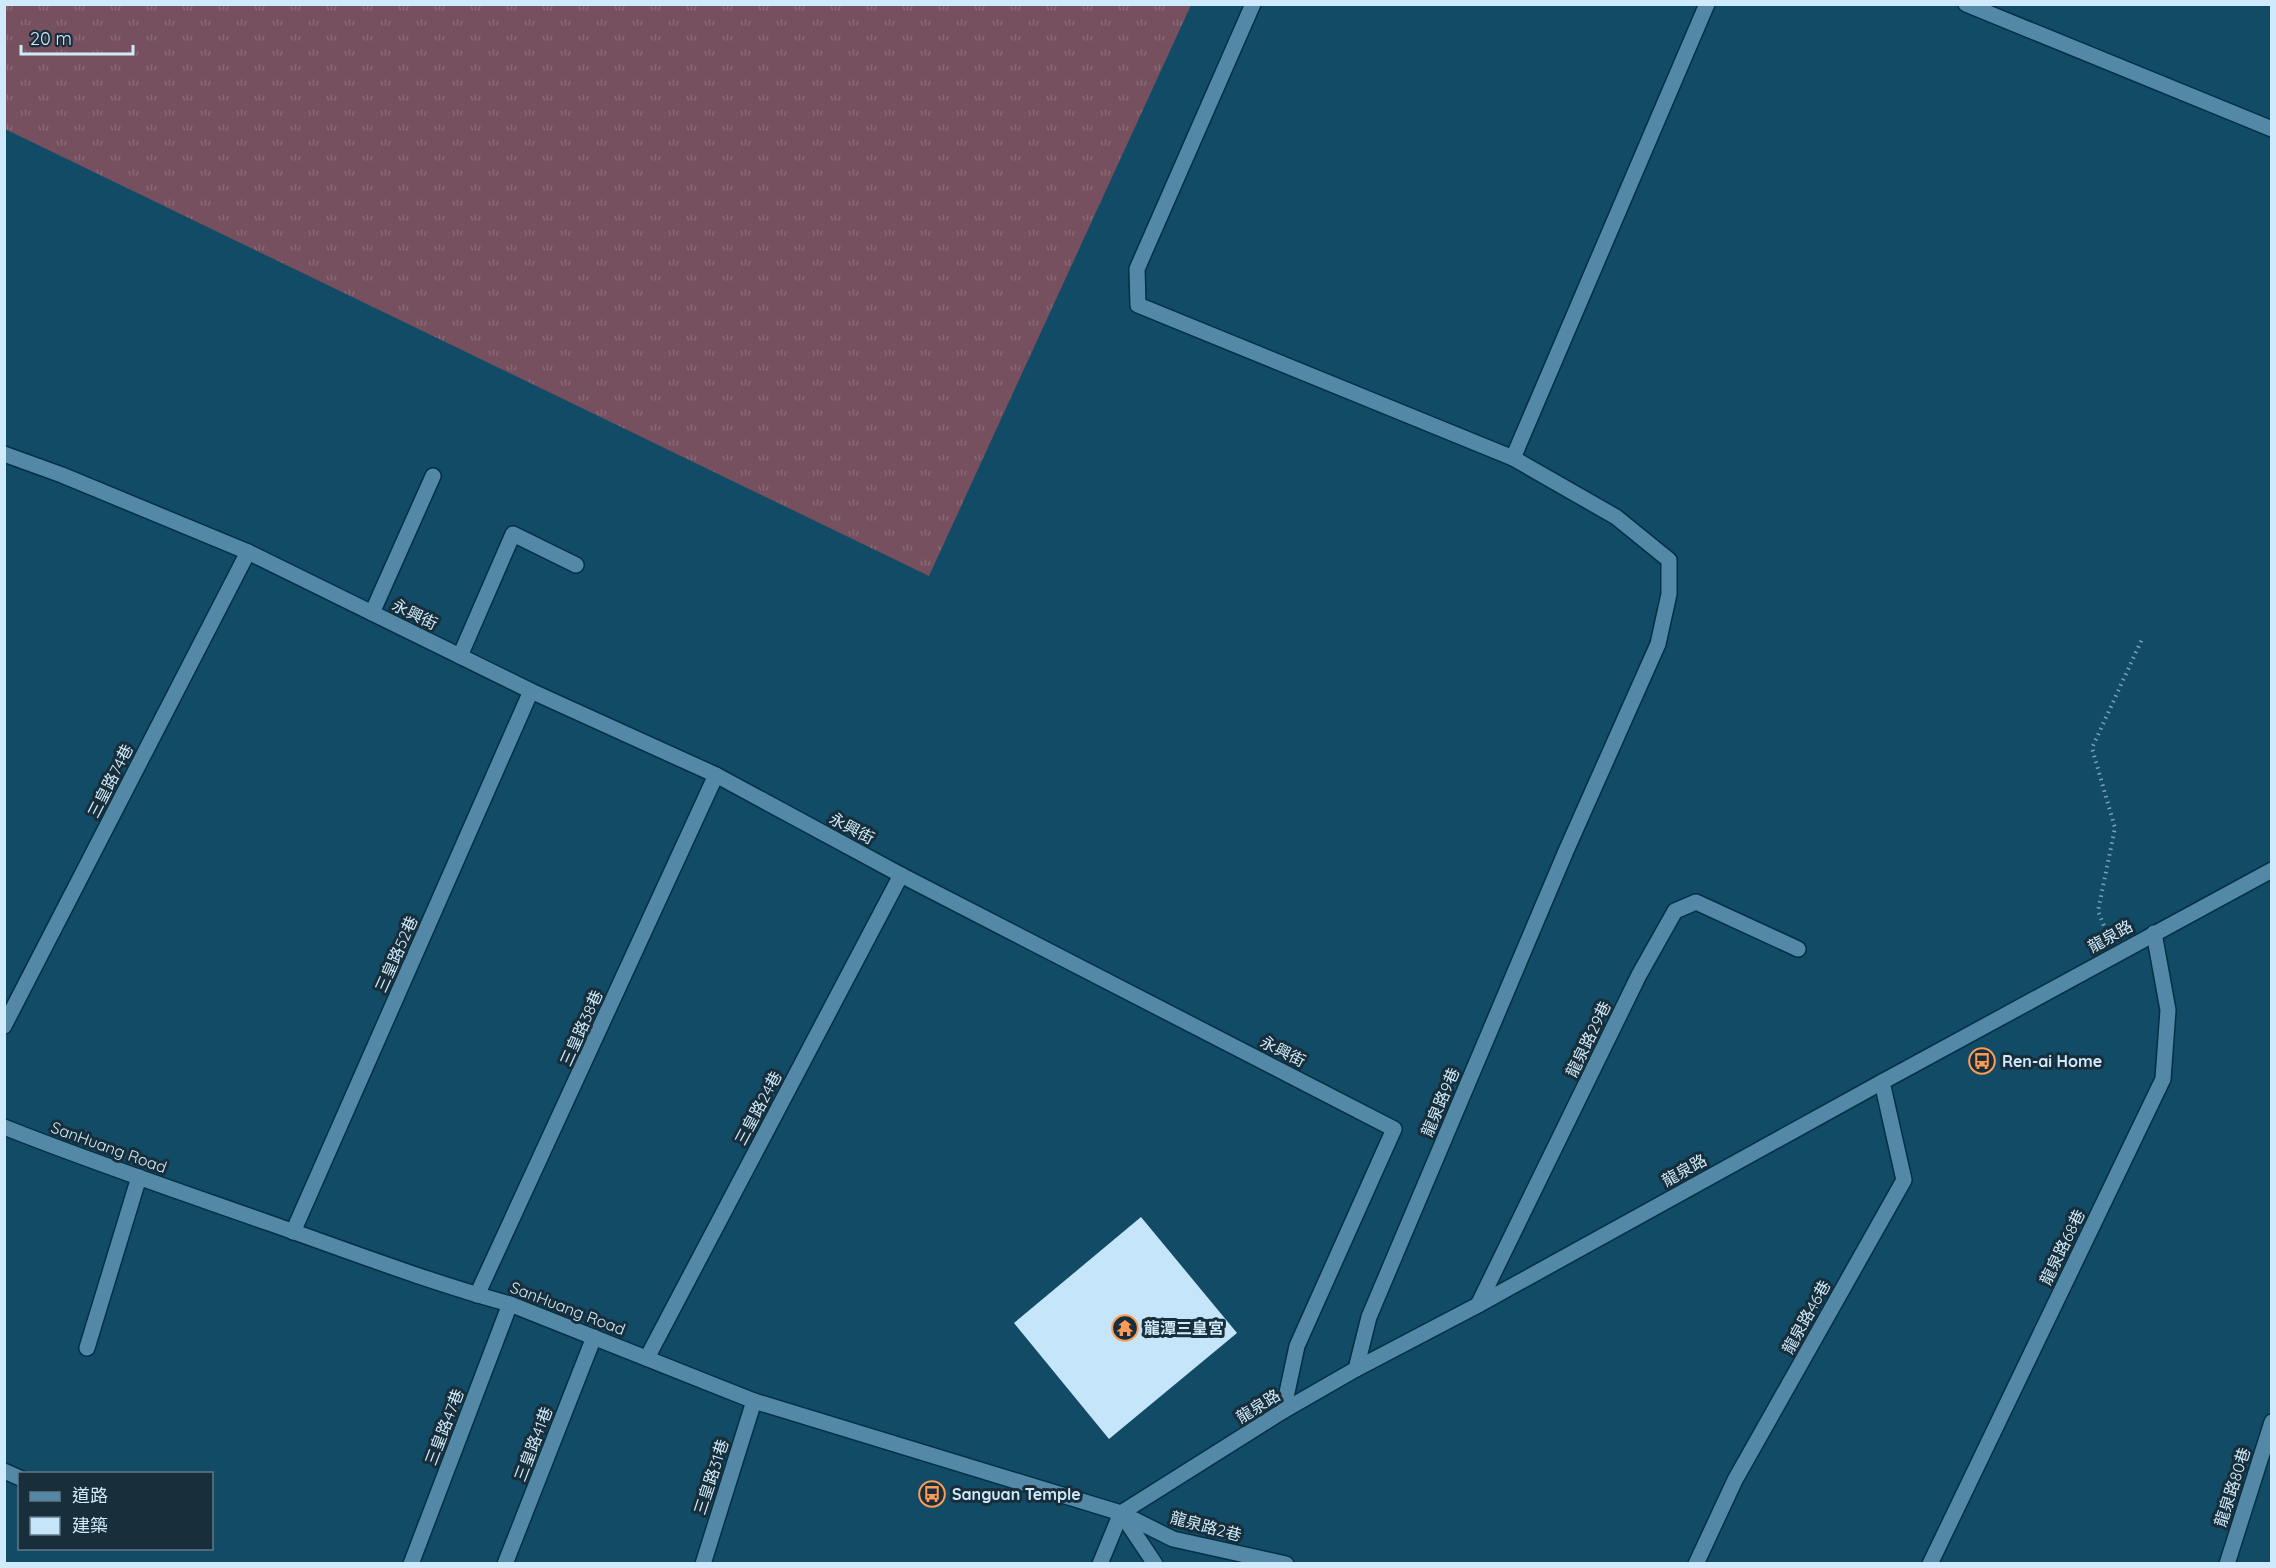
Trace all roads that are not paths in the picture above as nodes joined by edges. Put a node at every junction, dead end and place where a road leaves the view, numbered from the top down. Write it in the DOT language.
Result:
graph roads {
  1 [pos="1253,4"];
  2 [pos="1707,4"];
  3 [pos="1966,4"];
  4 [pos="2271,129"];
  5 [pos="4,454"];
  6 [pos="1513,458"];
  7 [pos="434,476"];
  8 [pos="248,552"];
  9 [pos="576,565"];
  10 [pos="372,613"];
  11 [pos="460,656"];
  12 [pos="531,691"];
  13 [pos="716,775"];
  14 [pos="2271,870"];
  15 [pos="901,874"];
  16 [pos="2154,933"];
  17 [pos="1798,949"];
  18 [pos="4,1026"];
  19 [pos="1882,1082"];
  20 [pos="4,1127"];
  21 [pos="139,1177"];
  22 [pos="293,1232"];
  23 [pos="477,1295"];
  24 [pos="510,1304"];
  25 [pos="1478,1305"];
  26 [pos="594,1337"];
  27 [pos="87,1348"];
  28 [pos="647,1358"];
  29 [pos="1356,1369"];
  30 [pos="754,1401"];
  31 [pos="1283,1411"];
  32 [pos="2271,1422"];
  33 [pos="4,1471"];
  34 [pos="18,1477"];
  35 [pos="1121,1513"];
  36 [pos="411,1563"];
  37 [pos="505,1563"];
  38 [pos="703,1563"];
  39 [pos="1100,1563"];
  40 [pos="1155,1563"];
  41 [pos="1286,1563"];
  42 [pos="1696,1563"];
  43 [pos="1930,1563"];
  44 [pos="2227,1563"];
  1 -- 6 [label="street"];
  2 -- 6 [label="street"];
  3 -- 4 [label="street"];
  5 -- 8 [label="street, 永興街"];
  6 -- 29 [label="street, 龍泉路9巷"];
  7 -- 10 [label="street"];
  8 -- 10 [label="street, 永興街"];
  8 -- 18 [label="street, 三皇路74巷"];
  9 -- 11 [label="street"];
  10 -- 11 [label="street, 永興街"];
  11 -- 12 [label="street, 永興街"];
  12 -- 13 [label="street, 永興街"];
  12 -- 22 [label="street, 三皇路52巷"];
  13 -- 15 [label="street, 永興街"];
  13 -- 23 [label="street, 三皇路38巷"];
  14 -- 16 [label="street, 龍泉路"];
  15 -- 28 [label="street, 三皇路24巷"];
  15 -- 31 [label="street, 永興街"];
  16 -- 19 [label="street, 龍泉路"];
  16 -- 43 [label="street, 龍泉路68巷"];
  17 -- 25 [label="street, 龍泉路29巷"];
  19 -- 25 [label="street, 龍泉路"];
  19 -- 42 [label="street, 龍泉路46巷"];
  20 -- 21 [label="street, SanHuang Road"];
  21 -- 22 [label="street, SanHuang Road"];
  21 -- 27 [label="street"];
  22 -- 23 [label="street, SanHuang Road"];
  23 -- 24 [label="street, SanHuang Road"];
  24 -- 26 [label="street, SanHuang Road"];
  24 -- 36 [label="street, 三皇路47巷"];
  25 -- 29 [label="street, 龍泉路"];
  26 -- 28 [label="street, SanHuang Road"];
  26 -- 37 [label="street, 三皇路41巷"];
  28 -- 30 [label="street, SanHuang Road"];
  29 -- 31 [label="street, 龍泉路"];
  30 -- 35 [label="street, SanHuang Road"];
  30 -- 38 [label="street, 三皇路31巷"];
  31 -- 35 [label="street, 龍泉路"];
  32 -- 44 [label="street, 龍泉路80巷"];
  33 -- 34 [label="street"];
  35 -- 39 [label="street"];
  35 -- 40 [label="street"];
  35 -- 41 [label="street, 龍泉路2巷"];
}
